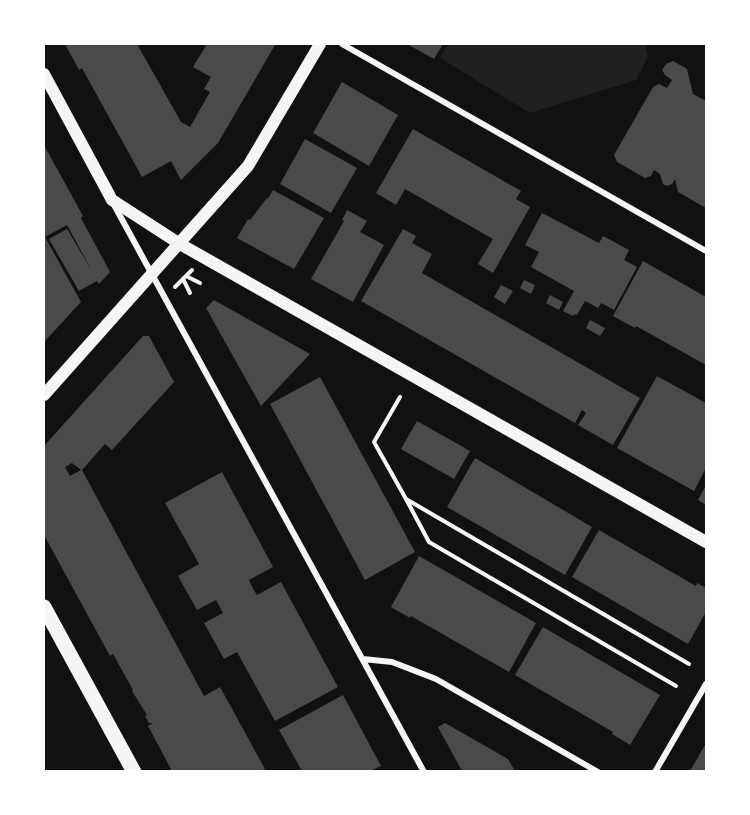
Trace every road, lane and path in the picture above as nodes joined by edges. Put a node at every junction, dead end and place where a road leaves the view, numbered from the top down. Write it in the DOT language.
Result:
graph roads {
  1 [pos="320,44"];
  2 [pos="342,44"];
  3 [pos="44,74"];
  4 [pos="112,200"];
  5 [pos="180,244"];
  6 [pos="706,251"];
  7 [pos="192,270"];
  8 [pos="152,274"];
  9 [pos="184,278"];
  10 [pos="200,283"];
  11 [pos="175,287"];
  12 [pos="190,293"];
  13 [pos="44,395"];
  14 [pos="400,397"];
  15 [pos="406,499"];
  16 [pos="706,542"];
  17 [pos="44,607"];
  18 [pos="363,660"];
  19 [pos="689,664"];
  20 [pos="706,684"];
  21 [pos="676,686"];
  22 [pos="134,771"];
  23 [pos="424,771"];
  24 [pos="598,771"];
  25 [pos="655,771"];
  1 -- 5 [label="main road"];
  2 -- 6 [label="street"];
  3 -- 4 [label="main road"];
  4 -- 5 [label="main road"];
  4 -- 8 [label="street"];
  5 -- 8 [label="main road"];
  5 -- 16 [label="main road"];
  7 -- 9 [label="path"];
  8 -- 13 [label="main road"];
  8 -- 18 [label="street"];
  9 -- 10 [label="path"];
  9 -- 11 [label="path"];
  9 -- 12 [label="path"];
  14 -- 15 [label="path"];
  15 -- 19 [label="path"];
  15 -- 21 [label="path"];
  17 -- 22 [label="main road"];
  18 -- 23 [label="street"];
  18 -- 24 [label="street"];
  20 -- 25 [label="street"];
}
